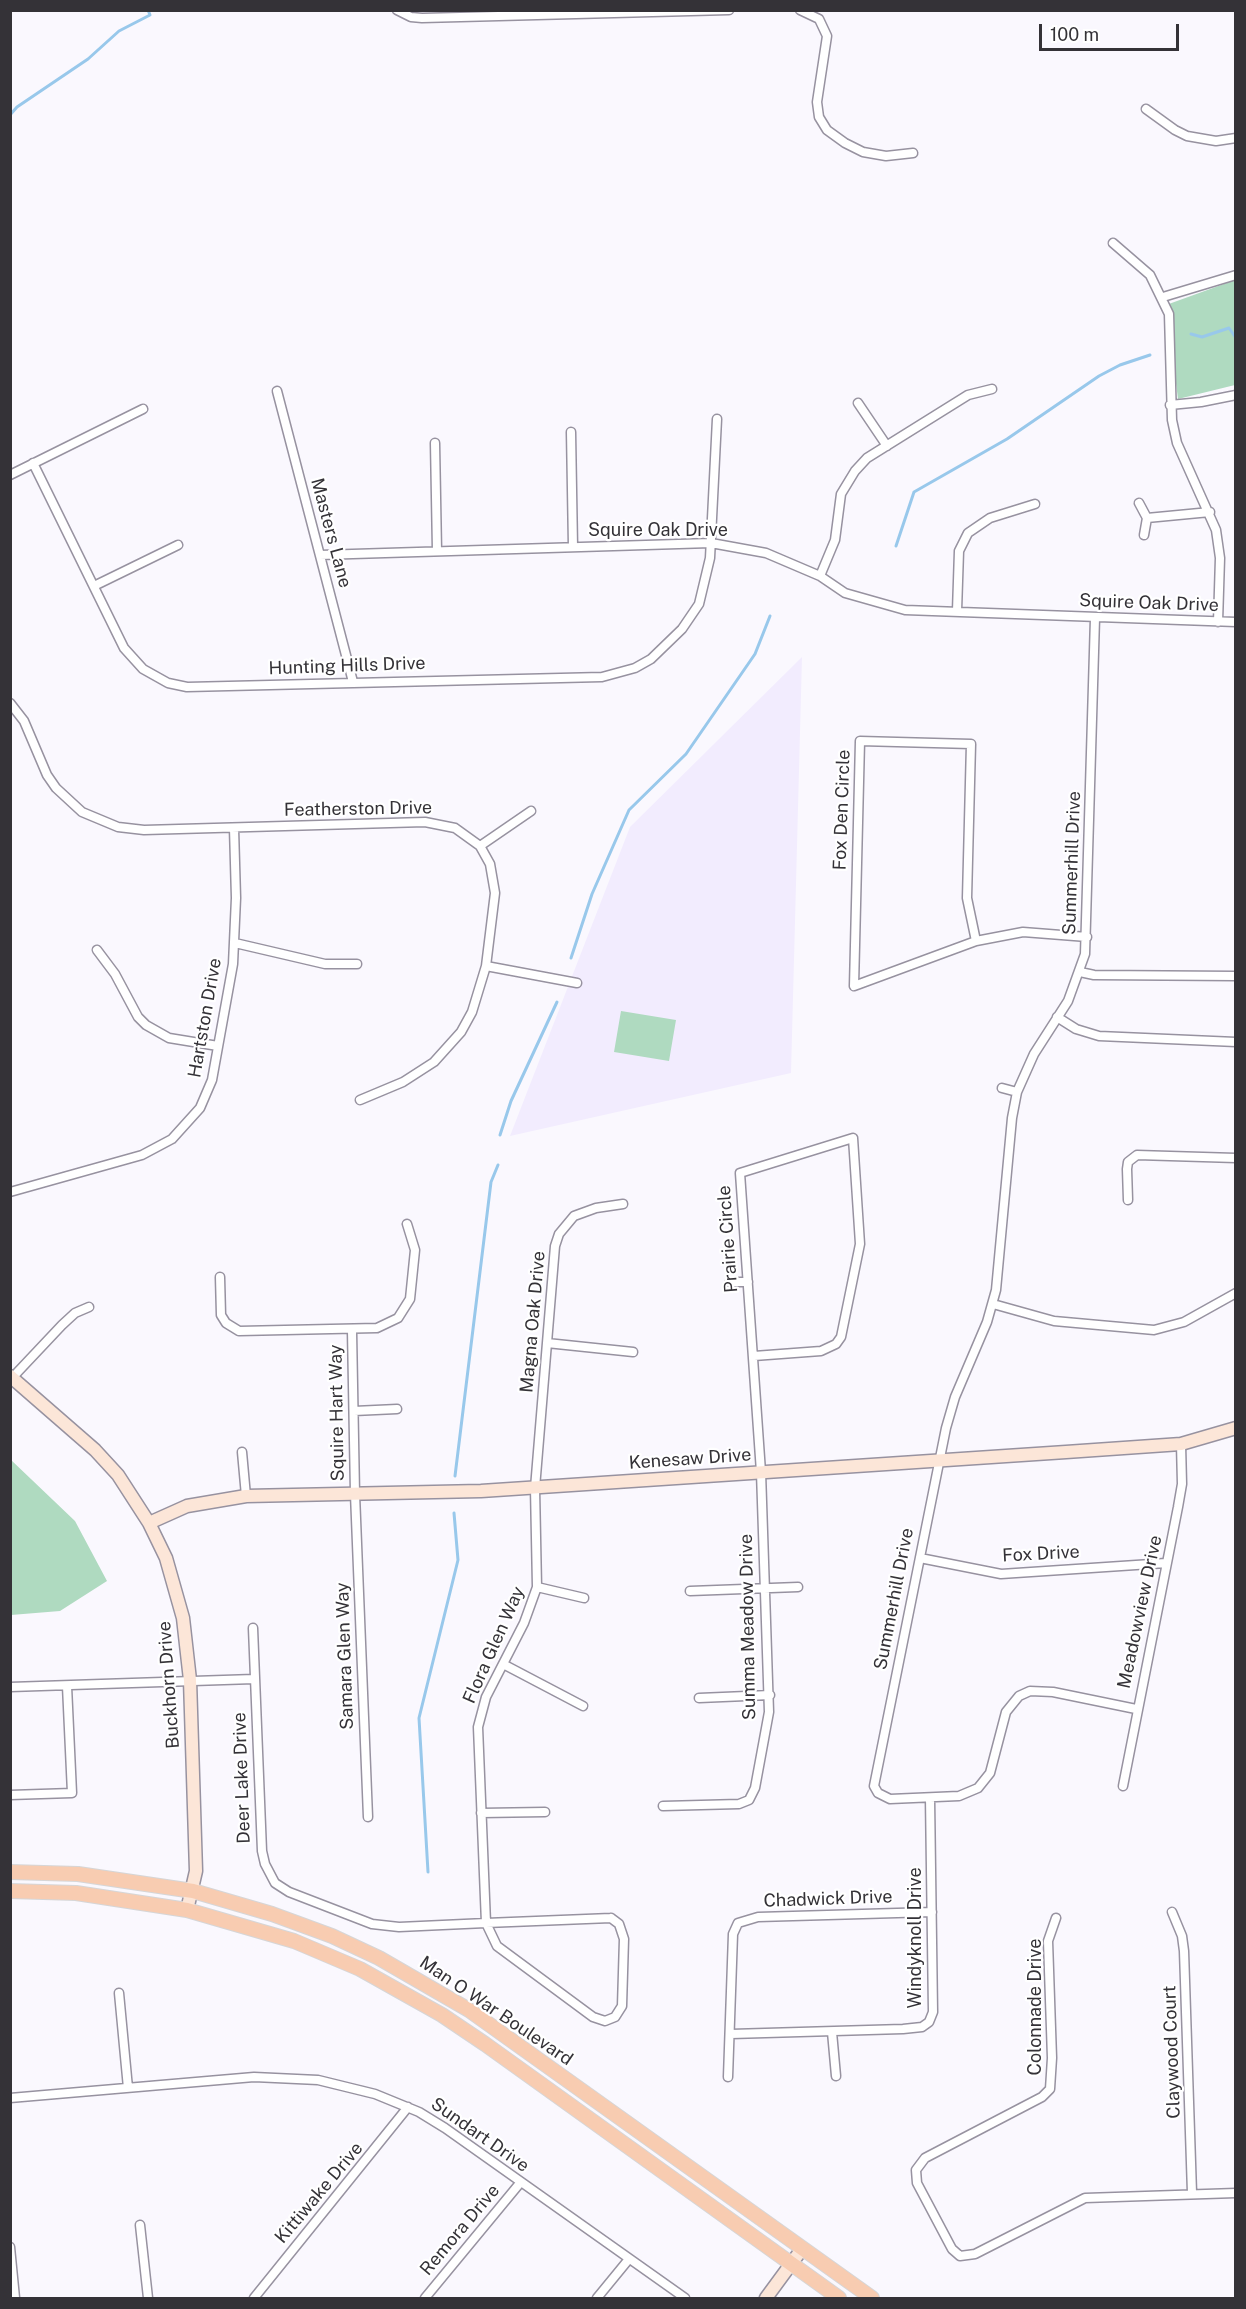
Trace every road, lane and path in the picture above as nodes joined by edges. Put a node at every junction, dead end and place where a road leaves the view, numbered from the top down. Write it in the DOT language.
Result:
graph roads {
  1 [pos="397,10"];
  2 [pos="729,10"];
  3 [pos="800,10"];
  4 [pos="1146,109"];
  5 [pos="1236,138"];
  6 [pos="913,153"];
  7 [pos="1113,243"];
  8 [pos="1236,276"];
  9 [pos="1163,297"];
  10 [pos="992,389"];
  11 [pos="277,391"];
  12 [pos="1236,394"];
  13 [pos="858,403"];
  14 [pos="1170,405"];
  15 [pos="143,409"];
  16 [pos="717,418"];
  17 [pos="571,432"];
  18 [pos="435,443"];
  19 [pos="887,446"];
  20 [pos="33,463"];
  21 [pos="10,475"];
  22 [pos="1139,503"];
  23 [pos="1035,504"];
  24 [pos="1210,512"];
  25 [pos="1147,518"];
  26 [pos="1144,535"];
  27 [pos="711,543"];
  28 [pos="178,545"];
  29 [pos="573,547"];
  30 [pos="437,551"];
  31 [pos="320,555"];
  32 [pos="820,576"];
  33 [pos="94,586"];
  34 [pos="957,611"];
  35 [pos="1095,618"];
  36 [pos="1218,622"];
  37 [pos="1236,622"];
  38 [pos="353,682"];
  39 [pos="10,703"];
  40 [pos="531,811"];
  41 [pos="234,828"];
  42 [pos="480,846"];
  43 [pos="1087,937"];
  44 [pos="976,941"];
  45 [pos="235,942"];
  46 [pos="97,950"];
  47 [pos="357,964"];
  48 [pos="486,966"];
  49 [pos="1080,972"];
  50 [pos="1236,976"];
  51 [pos="577,983"];
  52 [pos="1058,1017"];
  53 [pos="1236,1042"];
  54 [pos="218,1046"];
  55 [pos="1002,1088"];
  56 [pos="1017,1092"];
  57 [pos="360,1100"];
  58 [pos="1236,1158"];
  59 [pos="10,1192"];
  60 [pos="1128,1200"];
  61 [pos="623,1204"];
  62 [pos="407,1224"];
  63 [pos="220,1277"];
  64 [pos="730,1282"];
  65 [pos="748,1282"];
  66 [pos="1236,1293"];
  67 [pos="993,1304"];
  68 [pos="89,1307"];
  69 [pos="352,1331"];
  70 [pos="547,1343"];
  71 [pos="633,1352"];
  72 [pos="754,1356"];
  73 [pos="11,1377"];
  74 [pos="397,1409"];
  75 [pos="354,1411"];
  76 [pos="1236,1428"];
  77 [pos="1181,1444"];
  78 [pos="242,1452"];
  79 [pos="939,1459"];
  80 [pos="761,1472"];
  81 [pos="535,1488"];
  82 [pos="355,1494"];
  83 [pos="246,1496"];
  84 [pos="149,1523"];
  85 [pos="920,1558"];
  86 [pos="1166,1563"];
  87 [pos="537,1587"];
  88 [pos="798,1587"];
  89 [pos="766,1588"];
  90 [pos="690,1591"];
  91 [pos="584,1598"];
  92 [pos="253,1628"];
  93 [pos="503,1664"];
  94 [pos="254,1679"];
  95 [pos="190,1680"];
  96 [pos="67,1686"];
  97 [pos="10,1687"];
  98 [pos="770,1695"];
  99 [pos="699,1698"];
  100 [pos="583,1706"];
  101 [pos="1136,1708"];
  102 [pos="1123,1786"];
  103 [pos="10,1795"];
  104 [pos="930,1798"];
  105 [pos="663,1806"];
  106 [pos="546,1812"];
  107 [pos="482,1813"];
  108 [pos="368,1817"];
  109 [pos="10,1872"];
  110 [pos="10,1891"];
  111 [pos="193,1891"];
  112 [pos="187,1910"];
  113 [pos="932,1912"];
  114 [pos="1172,1912"];
  115 [pos="1056,1918"];
  116 [pos="486,1923"];
  117 [pos="119,1993"];
  118 [pos="832,2032"];
  119 [pos="731,2034"];
  120 [pos="836,2076"];
  121 [pos="728,2077"];
  122 [pos="128,2088"];
  123 [pos="10,2098"];
  124 [pos="408,2107"];
  125 [pos="520,2183"];
  126 [pos="1192,2193"];
  127 [pos="1236,2193"];
  128 [pos="140,2225"];
  129 [pos="10,2247"];
  130 [pos="802,2249"];
  131 [pos="629,2259"];
  132 [pos="791,2264"];
  133 [pos="15,2298"];
  134 [pos="148,2298"];
  135 [pos="254,2298"];
  136 [pos="425,2298"];
  137 [pos="597,2298"];
  138 [pos="684,2298"];
  139 [pos="766,2298"];
  140 [pos="839,2298"];
  141 [pos="872,2298"];
  1 -- 2 [label="street"];
  3 -- 6 [label="street"];
  4 -- 5 [label="street"];
  7 -- 9 [label="street"];
  8 -- 9 [label="street"];
  9 -- 14 [label="street"];
  10 -- 19 [label="street"];
  11 -- 31 [label="street, Masters Lane"];
  12 -- 14 [label="street"];
  13 -- 19 [label="street"];
  14 -- 24 [label="street"];
  15 -- 20 [label="street"];
  16 -- 27 [label="street, Hunting Hills Drive"];
  17 -- 29 [label="street"];
  18 -- 30 [label="street"];
  19 -- 32 [label="street"];
  20 -- 21 [label="street"];
  20 -- 33 [label="street, Hunting Hills Drive"];
  22 -- 25 [label="street"];
  23 -- 34 [label="street"];
  24 -- 25 [label="street"];
  24 -- 36 [label="street"];
  25 -- 26 [label="street"];
  27 -- 29 [label="street, Squire Oak Drive"];
  27 -- 32 [label="street, Squire Oak Drive"];
  27 -- 38 [label="street, Hunting Hills Drive"];
  28 -- 33 [label="street"];
  29 -- 30 [label="street, Squire Oak Drive"];
  30 -- 31 [label="street, Squire Oak Drive"];
  31 -- 38 [label="street, Masters Lane"];
  32 -- 34 [label="street, Squire Oak Drive"];
  33 -- 38 [label="street, Hunting Hills Drive"];
  34 -- 35 [label="street, Squire Oak Drive"];
  35 -- 36 [label="street, Squire Oak Drive"];
  35 -- 43 [label="street, Summerhill Drive"];
  36 -- 37 [label="street, Squire Oak Drive"];
  39 -- 41 [label="street, Featherston Drive"];
  40 -- 42 [label="street"];
  41 -- 42 [label="street, Featherston Drive"];
  41 -- 45 [label="street, Hartston Drive"];
  42 -- 48 [label="street"];
  43 -- 44 [label="street, Fox Den Circle"];
  43 -- 49 [label="street, Summerhill Drive"];
  44 -- 44 [label="street, Fox Den Circle"];
  45 -- 47 [label="street"];
  45 -- 54 [label="street, Hartston Drive"];
  46 -- 54 [label="street"];
  48 -- 51 [label="street"];
  48 -- 57 [label="street"];
  49 -- 50 [label="street"];
  49 -- 52 [label="street, Summerhill Drive"];
  52 -- 53 [label="street"];
  52 -- 56 [label="street, Summerhill Drive"];
  54 -- 59 [label="street, Hartston Drive"];
  55 -- 56 [label="street"];
  56 -- 67 [label="street, Summerhill Drive"];
  58 -- 60 [label="street"];
  61 -- 70 [label="street, Magna Oak Drive"];
  62 -- 69 [label="street"];
  63 -- 69 [label="street"];
  64 -- 65 [label="street"];
  65 -- 72 [label="street, Prairie Circle"];
  65 -- 72 [label="street, Prairie Circle"];
  66 -- 67 [label="street"];
  67 -- 79 [label="street, Summerhill Drive"];
  68 -- 73 [label="street"];
  69 -- 75 [label="street, Squire Hart Way"];
  70 -- 71 [label="street"];
  70 -- 81 [label="street, Magna Oak Drive"];
  72 -- 80 [label="street, Prairie Circle"];
  73 -- 84 [label="street, Buckhorn Drive"];
  74 -- 75 [label="street"];
  75 -- 82 [label="street, Squire Hart Way"];
  76 -- 77 [label="street, Kenesaw Drive"];
  77 -- 79 [label="street, Kenesaw Drive"];
  77 -- 86 [label="street, Meadowview Drive"];
  78 -- 83 [label="street"];
  79 -- 80 [label="street, Kenesaw Drive"];
  79 -- 85 [label="street, Summerhill Drive"];
  80 -- 81 [label="street, Kenesaw Drive"];
  80 -- 89 [label="street, Summa Meadow Drive"];
  81 -- 82 [label="street, Kenesaw Drive"];
  81 -- 87 [label="street, Flora Glen Way"];
  82 -- 83 [label="street, Kenesaw Drive"];
  82 -- 108 [label="street, Samara Glen Way"];
  83 -- 84 [label="street, Kenesaw Drive"];
  84 -- 95 [label="street, Buckhorn Drive"];
  85 -- 86 [label="street, Fox Drive"];
  85 -- 104 [label="street, Summerhill Drive"];
  86 -- 101 [label="street, Meadowview Drive"];
  87 -- 91 [label="street"];
  87 -- 93 [label="street, Flora Glen Way"];
  88 -- 89 [label="street"];
  89 -- 90 [label="street"];
  89 -- 98 [label="street, Summa Meadow Drive"];
  92 -- 94 [label="street, Deer Lake Drive"];
  93 -- 100 [label="street"];
  93 -- 107 [label="street, Flora Glen Way"];
  94 -- 95 [label="street"];
  94 -- 116 [label="street, Deer Lake Drive"];
  95 -- 96 [label="street"];
  95 -- 111 [label="street, Buckhorn Drive"];
  96 -- 97 [label="street"];
  96 -- 103 [label="street"];
  98 -- 99 [label="street"];
  98 -- 105 [label="street, Summa Meadow Drive"];
  101 -- 102 [label="street, Meadowview Drive"];
  101 -- 104 [label="street, Summerhill Drive"];
  104 -- 113 [label="street, Windyknoll Drive"];
  106 -- 107 [label="street"];
  107 -- 116 [label="street, Flora Glen Way"];
  109 -- 111 [label="main road, Man O War Boulevard"];
  110 -- 112 [label="main road, Man O War Boulevard"];
  111 -- 112 [label="street, Buckhorn Drive"];
  111 -- 130 [label="main road, Man O War Boulevard"];
  112 -- 132 [label="main road, Man O War Boulevard"];
  113 -- 118 [label="street, Windyknoll Drive"];
  113 -- 119 [label="street, Chadwick Drive"];
  114 -- 126 [label="street, Claywood Court"];
  115 -- 126 [label="street, Colonnade Drive"];
  116 -- 116 [label="street, Deer Lake Drive"];
  117 -- 122 [label="street"];
  118 -- 119 [label="street, Windyknoll Drive"];
  118 -- 120 [label="street"];
  119 -- 121 [label="street, Chadwick Drive"];
  122 -- 123 [label="street, Sundart Drive"];
  122 -- 124 [label="street, Sundart Drive"];
  124 -- 125 [label="street, Sundart Drive"];
  124 -- 135 [label="street, Kittiwake Drive"];
  125 -- 131 [label="street, Sundart Drive"];
  125 -- 136 [label="street, Remora Drive"];
  126 -- 127 [label="street, Colonnade Drive"];
  128 -- 134 [label="street"];
  129 -- 133 [label="street"];
  130 -- 132 [label="street"];
  130 -- 141 [label="main road, Man O War Boulevard"];
  131 -- 137 [label="street"];
  131 -- 138 [label="street, Sundart Drive"];
  132 -- 139 [label="street"];
  132 -- 140 [label="main road, Man O War Boulevard"];
}
